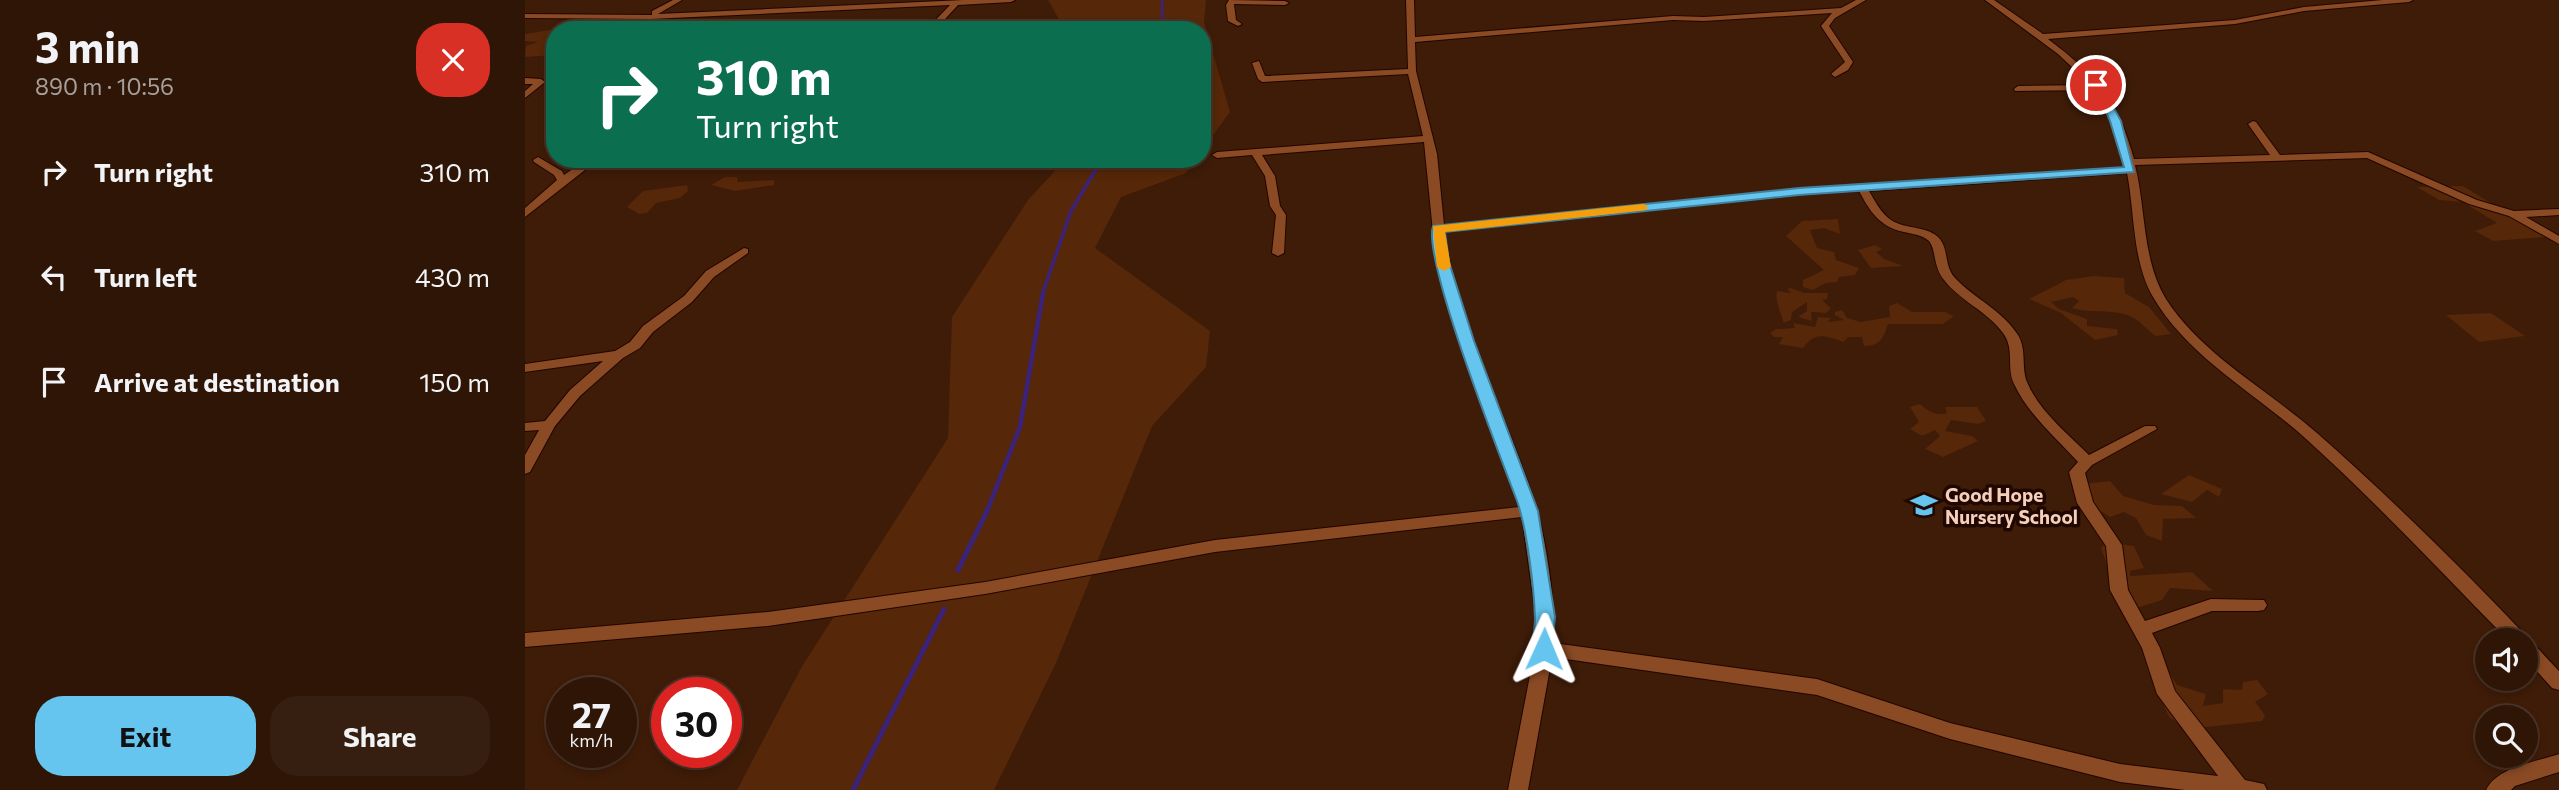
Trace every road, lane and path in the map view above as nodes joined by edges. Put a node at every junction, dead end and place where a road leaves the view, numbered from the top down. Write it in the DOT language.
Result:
graph roads {
  1 [pos="678,0"];
  2 [pos="1011,0"];
  3 [pos="1410,0"];
  4 [pos="1861,0"];
  5 [pos="1989,0"];
  6 [pos="2409,0"];
  7 [pos="1232,1"];
  8 [pos="956,3"];
  9 [pos="1285,3"];
  10 [pos="1843,10"];
  11 [pos="525,16"];
  12 [pos="650,16"];
  13 [pos="939,21"];
  14 [pos="1238,24"];
  15 [pos="2041,37"];
  16 [pos="1410,40"];
  17 [pos="1256,63"];
  18 [pos="1412,71"];
  19 [pos="1835,74"];
  20 [pos="525,81"];
  21 [pos="2098,87"];
  22 [pos="2018,89"];
  23 [pos="525,95"];
  24 [pos="2253,124"];
  25 [pos="1427,139"];
  26 [pos="1255,152"];
  27 [pos="1217,155"];
  28 [pos="2277,157"];
  29 [pos="538,160"];
  30 [pos="546,166"];
  31 [pos="2130,166"];
  32 [pos="549,168"];
  33 [pos="581,168"];
  34 [pos="562,181"];
  35 [pos="1862,188"];
  36 [pos="2559,212"];
  37 [pos="525,214"];
  38 [pos="2513,214"];
  39 [pos="1438,229"];
  40 [pos="2559,241"];
  41 [pos="744,251"];
  42 [pos="1278,253"];
  43 [pos="618,355"];
  44 [pos="525,368"];
  45 [pos="549,425"];
  46 [pos="525,427"];
  47 [pos="2150,429"];
  48 [pos="2087,462"];
  49 [pos="525,469"];
  50 [pos="1529,511"];
  51 [pos="2258,605"];
  52 [pos="2507,628"];
  53 [pos="2142,629"];
  54 [pos="525,640"];
  55 [pos="1544,649"];
  56 [pos="2538,660"];
  57 [pos="2559,683"];
  58 [pos="2559,763"];
  59 [pos="2246,789"];
  60 [pos="1518,790"];
  61 [pos="2496,790"];
  1 -- 12 [label="street"];
  2 -- 8 [label="street"];
  3 -- 16 [label="street"];
  4 -- 10 [label="street"];
  5 -- 15 [label="street"];
  6 -- 15 [label="street"];
  7 -- 9 [label="street"];
  7 -- 14 [label="street"];
  8 -- 12 [label="street"];
  8 -- 13 [label="street"];
  10 -- 16 [label="street"];
  10 -- 19 [label="street"];
  11 -- 12 [label="street"];
  15 -- 21 [label="street"];
  16 -- 18 [label="street"];
  17 -- 18 [label="street"];
  18 -- 25 [label="street"];
  20 -- 23 [label="street"];
  21 -- 22 [label="street"];
  21 -- 31 [label="street"];
  24 -- 28 [label="street"];
  25 -- 26 [label="street"];
  25 -- 39 [label="street"];
  26 -- 27 [label="street"];
  26 -- 42 [label="street"];
  28 -- 31 [label="street"];
  28 -- 38 [label="street"];
  29 -- 30 [label="street"];
  31 -- 35 [label="street"];
  31 -- 52 [label="street"];
  32 -- 34 [label="street"];
  33 -- 34 [label="street"];
  34 -- 37 [label="street"];
  35 -- 39 [label="street"];
  35 -- 48 [label="street"];
  36 -- 38 [label="street"];
  38 -- 40 [label="street"];
  39 -- 50 [label="street"];
  41 -- 43 [label="street"];
  43 -- 44 [label="street"];
  43 -- 45 [label="street"];
  45 -- 46 [label="street"];
  45 -- 49 [label="street"];
  47 -- 48 [label="street"];
  48 -- 53 [label="street"];
  50 -- 54 [label="street"];
  50 -- 55 [label="street"];
  51 -- 53 [label="street"];
  53 -- 59 [label="street"];
  55 -- 59 [label="street"];
  55 -- 60 [label="street"];
  56 -- 57 [label="street"];
  58 -- 61 [label="street"];
}
